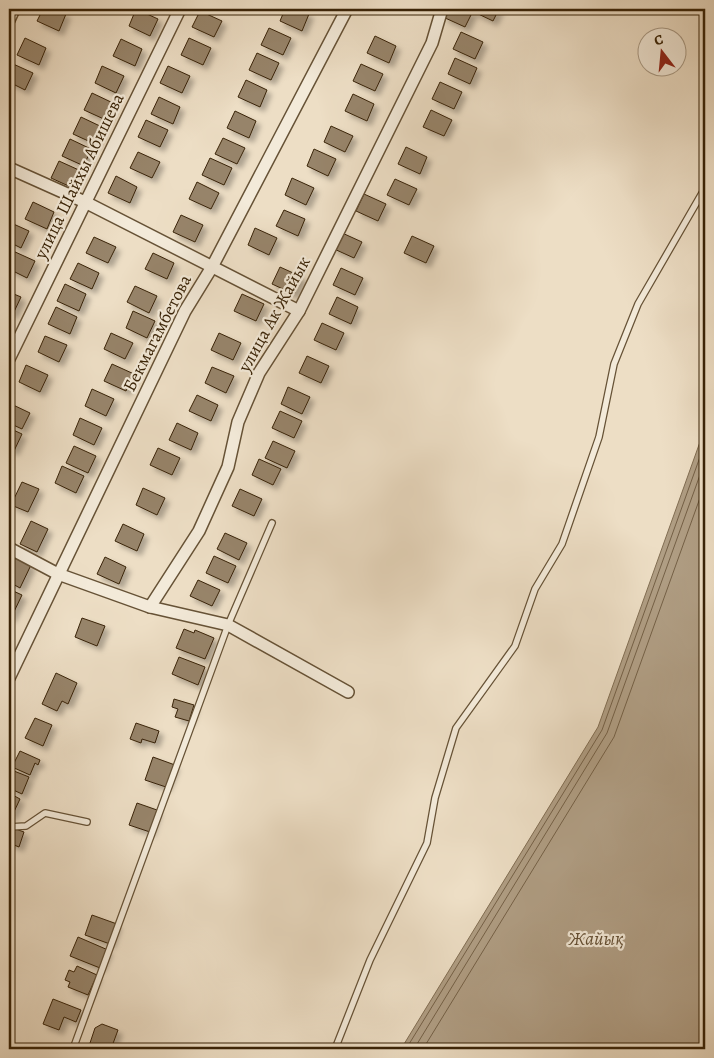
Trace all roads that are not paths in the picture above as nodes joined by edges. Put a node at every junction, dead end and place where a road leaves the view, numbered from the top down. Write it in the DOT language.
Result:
graph roads {
  1 [pos="14,9"];
  2 [pos="180,9"];
  3 [pos="348,9"];
  4 [pos="442,9"];
  5 [pos="9,20"];
  6 [pos="9,168"];
  7 [pos="705,188"];
  8 [pos="85,202"];
  9 [pos="212,267"];
  10 [pos="300,311"];
  11 [pos="9,359"];
  12 [pos="272,523"];
  13 [pos="9,548"];
  14 [pos="58,574"];
  15 [pos="150,607"];
  16 [pos="228,625"];
  17 [pos="9,678"];
  18 [pos="348,692"];
  19 [pos="87,822"];
  20 [pos="9,827"];
  21 [pos="73,1049"];
  22 [pos="336,1049"];
  1 -- 5 [label="street"];
  2 -- 8 [label="street, улица Шайхы Абишева"];
  3 -- 9 [label="street, Бекмагамбетова"];
  4 -- 10 [label="street, улица Ак Жайык"];
  6 -- 8 [label="street"];
  7 -- 22 [label="lane"];
  8 -- 9 [label="street"];
  8 -- 11 [label="street, улица Шайхы Абишева"];
  9 -- 10 [label="street"];
  9 -- 14 [label="street, Бекмагамбетова"];
  10 -- 15 [label="street, улица Ак Жайык"];
  12 -- 16 [label="lane"];
  13 -- 14 [label="street"];
  14 -- 15 [label="street"];
  14 -- 17 [label="street, Бекмагамбетова"];
  15 -- 16 [label="street"];
  16 -- 18 [label="street"];
  16 -- 21 [label="lane"];
  19 -- 20 [label="lane"];
}
